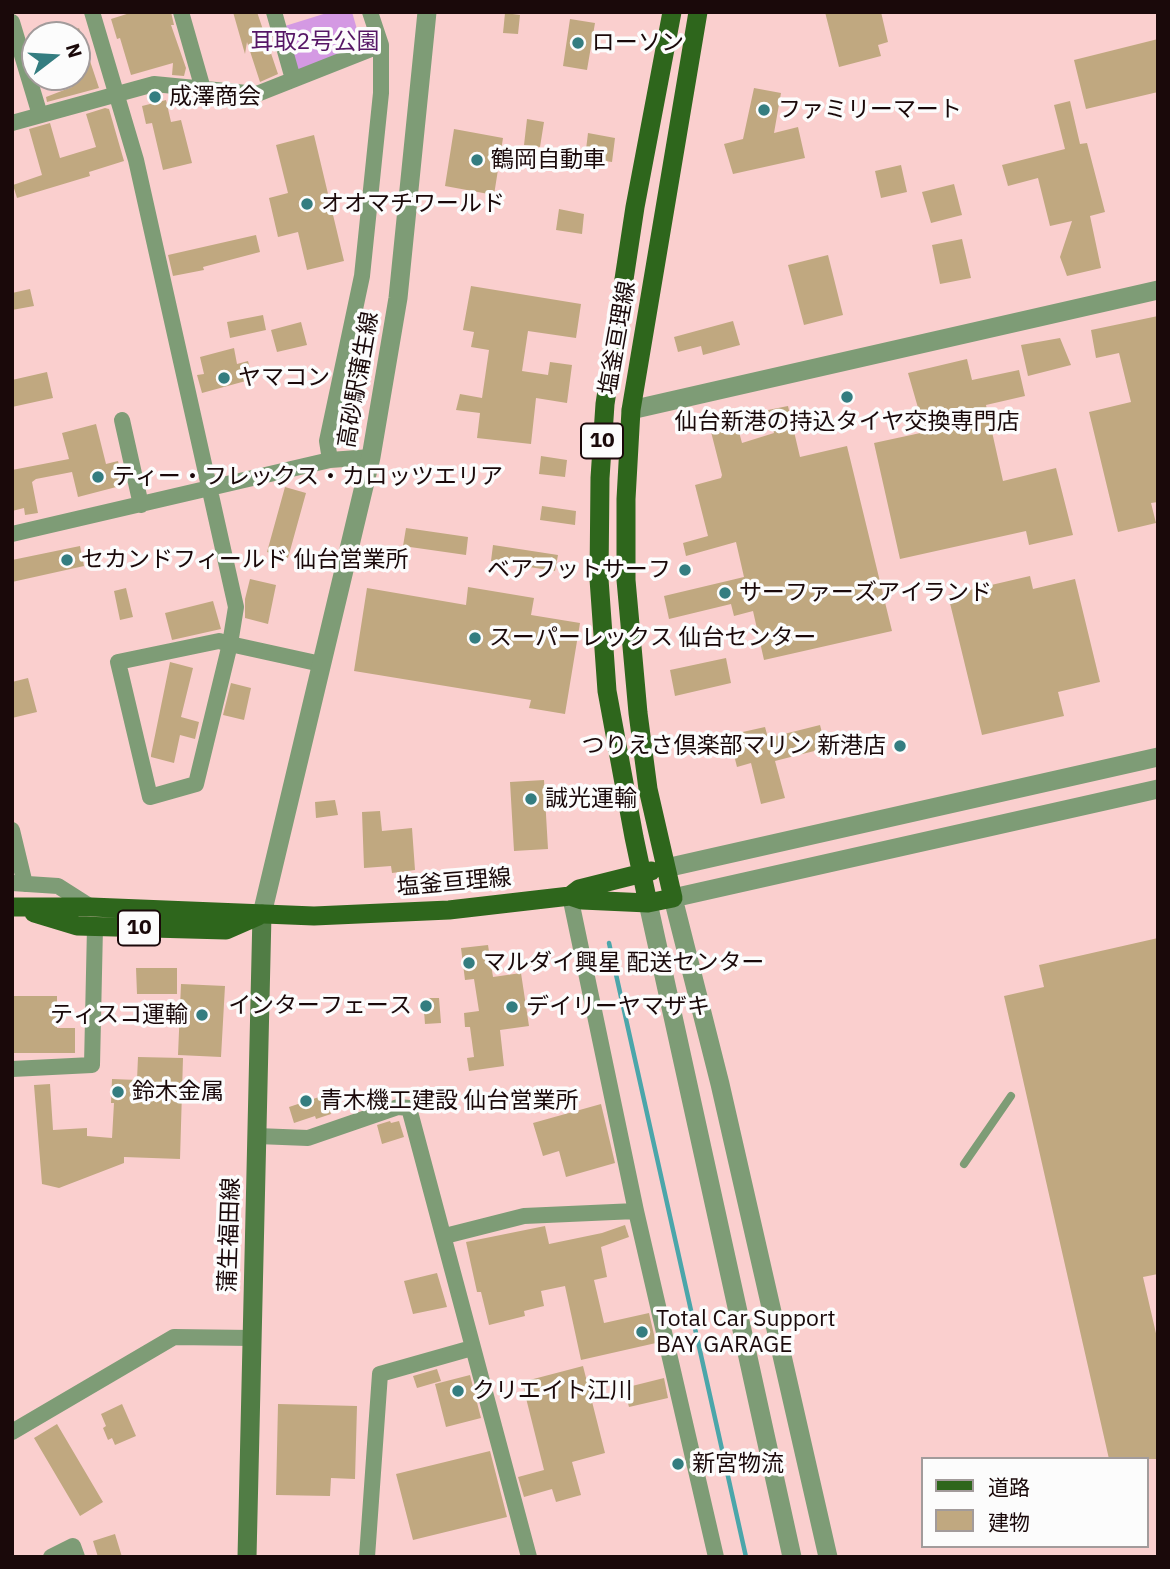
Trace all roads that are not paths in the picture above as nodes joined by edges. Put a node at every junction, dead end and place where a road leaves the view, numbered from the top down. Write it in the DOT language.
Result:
graph roads {
  1 [pos="92,12"];
  2 [pos="181,12"];
  3 [pos="274,12"];
  4 [pos="370,12"];
  5 [pos="427,12"];
  6 [pos="672,12"];
  7 [pos="698,12"];
  8 [pos="12,22"];
  9 [pos="381,45"];
  10 [pos="293,79"];
  11 [pos="203,89"];
  12 [pos="117,94"];
  13 [pos="40,114"];
  14 [pos="12,123"];
  15 [pos="1158,290"];
  16 [pos="631,410"];
  17 [pos="122,420"];
  18 [pos="371,457"];
  19 [pos="330,460"];
  20 [pos="211,489"];
  21 [pos="141,505"];
  22 [pos="12,534"];
  23 [pos="230,644"];
  24 [pos="321,664"];
  25 [pos="1158,757"];
  26 [pos="1158,789"];
  27 [pos="12,830"];
  28 [pos="666,868"];
  29 [pos="641,873"];
  30 [pos="19,884"];
  31 [pos="577,895"];
  32 [pos="673,898"];
  33 [pos="649,903"];
  34 [pos="91,906"];
  35 [pos="14,907"];
  36 [pos="262,914"];
  37 [pos="94,927"];
  38 [pos="135,928"];
  39 [pos="12,1069"];
  40 [pos="1011,1096"];
  41 [pos="257,1136"];
  42 [pos="964,1164"];
  43 [pos="636,1211"];
  44 [pos="445,1236"];
  45 [pos="252,1338"];
  46 [pos="472,1348"];
  47 [pos="12,1432"];
  48 [pos="51,1557"];
  49 [pos="77,1557"];
  50 [pos="247,1557"];
  51 [pos="367,1557"];
  52 [pos="529,1557"];
  53 [pos="716,1557"];
  54 [pos="792,1557"];
  55 [pos="828,1557"];
  1 -- 12 [label="street"];
  2 -- 11 [label="street"];
  3 -- 10 [label="street"];
  4 -- 9 [label="street"];
  5 -- 18 [label="street, 高砂駅蒲生線"];
  6 -- 29 [label="main road, 塩釜亘理線 / 10"];
  7 -- 16 [label="main road, 塩釜亘理線 / 10"];
  8 -- 13 [label="street"];
  9 -- 10 [label="street"];
  9 -- 19 [label="street"];
  10 -- 11 [label="street"];
  11 -- 12 [label="street"];
  12 -- 13 [label="street"];
  12 -- 20 [label="street"];
  13 -- 14 [label="street"];
  15 -- 16 [label="street"];
  16 -- 28 [label="main road, 塩釜亘理線 / 10"];
  17 -- 21 [label="street"];
  18 -- 19 [label="street"];
  18 -- 24 [label="street, 高砂駅蒲生線"];
  19 -- 20 [label="street"];
  20 -- 21 [label="street"];
  20 -- 23 [label="street"];
  21 -- 22 [label="street"];
  23 -- 23 [label="street"];
  23 -- 24 [label="street"];
  24 -- 36 [label="street, 高砂駅蒲生線"];
  25 -- 28 [label="street"];
  26 -- 32 [label="street"];
  27 -- 30 [label="street"];
  28 -- 29 [label="main road, 10"];
  28 -- 32 [label="main road, 塩釜亘理線 / 10"];
  29 -- 31 [label="main road, 10"];
  29 -- 33 [label="main road, 塩釜亘理線 / 10"];
  30 -- 34 [label="street"];
  31 -- 33 [label="main road, 塩釜亘理線 / 10"];
  31 -- 36 [label="main road, 塩釜亘理線 / 10"];
  31 -- 43 [label="street"];
  32 -- 33 [label="main road, 塩釜亘理線 / 10"];
  32 -- 55 [label="street"];
  33 -- 54 [label="street"];
  34 -- 35 [label="main road, 塩釜亘理線 / 10"];
  34 -- 36 [label="main road, 塩釜亘理線 / 10"];
  34 -- 38 [label="main road"];
  35 -- 37 [label="main road, 塩釜亘理線 / 10"];
  36 -- 38 [label="main road, 塩釜亘理線 / 10"];
  36 -- 41 [label="main road, 蒲生福田線"];
  37 -- 38 [label="main road, 塩釜亘理線 / 10"];
  37 -- 39 [label="street"];
  40 -- 42 [label="lane"];
  41 -- 44 [label="street"];
  41 -- 45 [label="main road, 蒲生福田線"];
  43 -- 44 [label="street"];
  43 -- 53 [label="street"];
  44 -- 46 [label="street"];
  45 -- 47 [label="street"];
  45 -- 50 [label="main road, 蒲生福田線"];
  46 -- 51 [label="street"];
  46 -- 52 [label="street"];
  48 -- 49 [label="street"];
}
